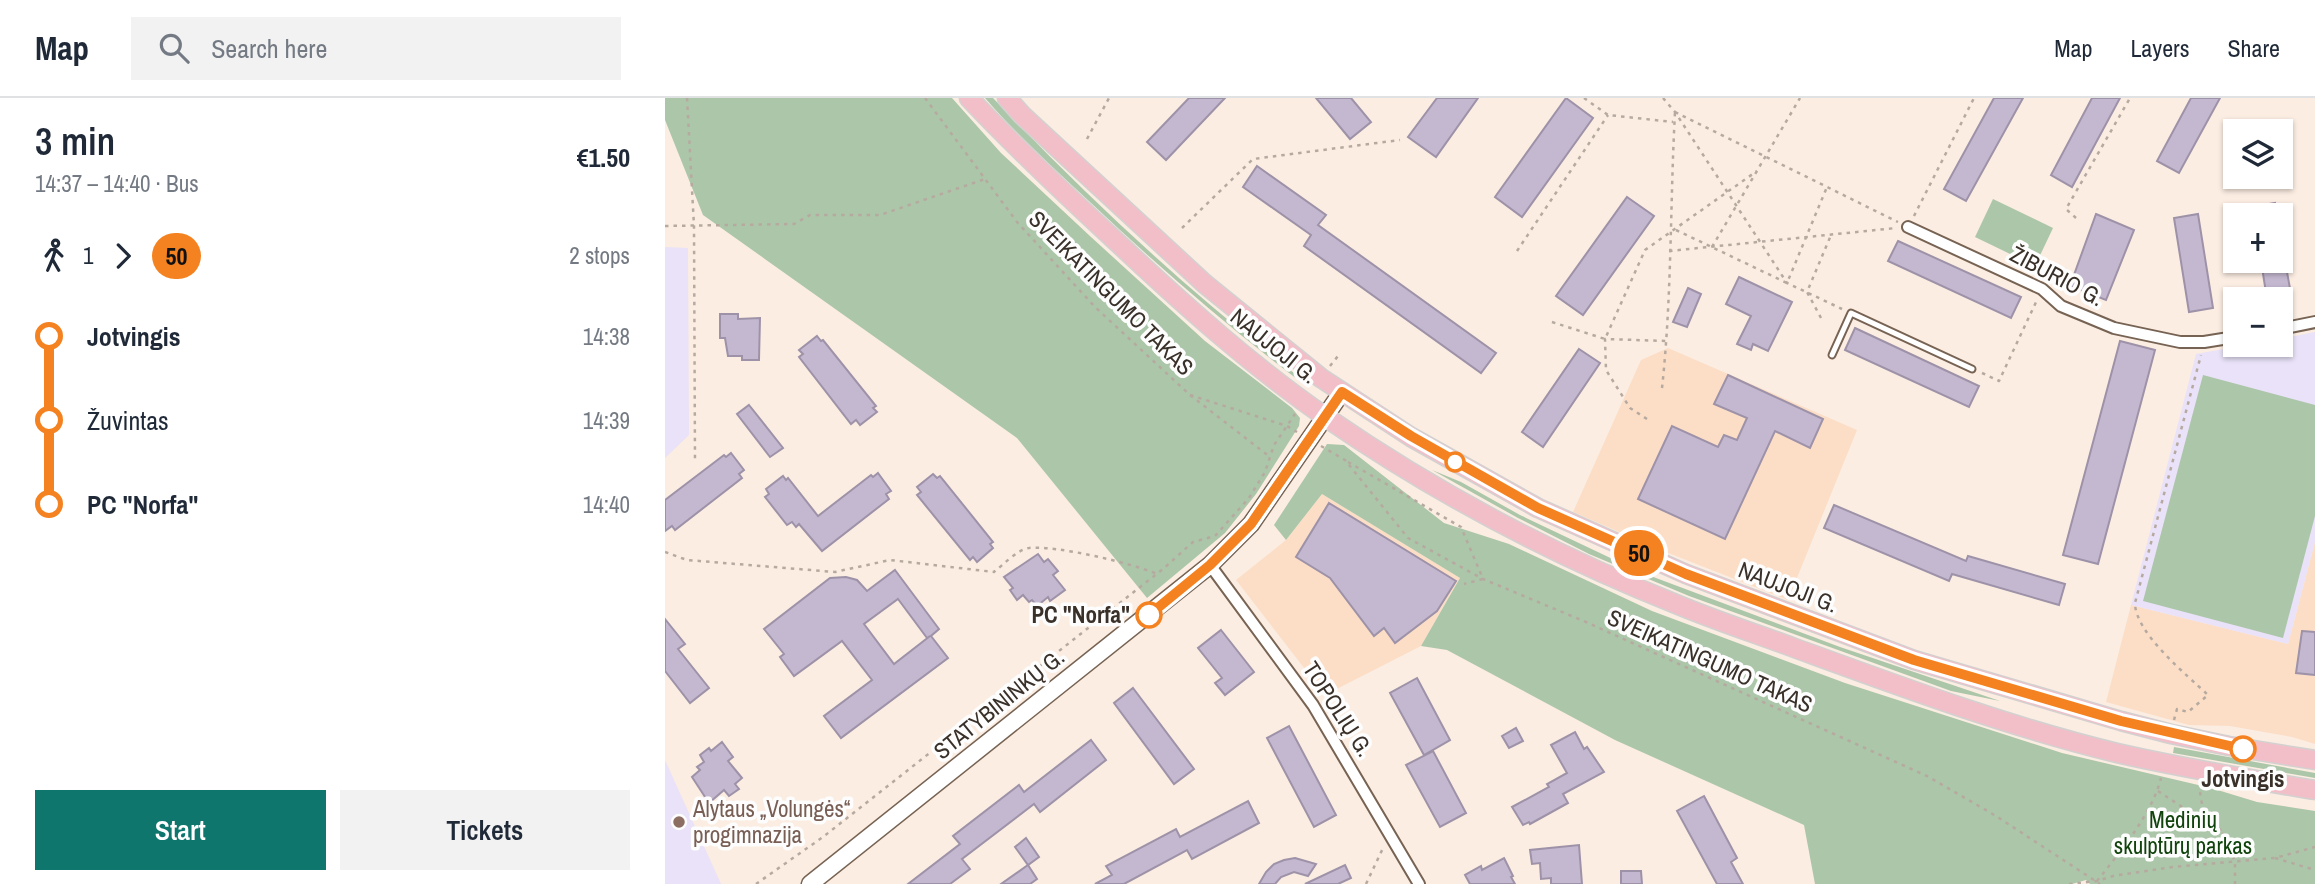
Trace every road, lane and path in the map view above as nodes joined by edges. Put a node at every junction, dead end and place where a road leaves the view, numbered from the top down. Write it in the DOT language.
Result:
graph roads {
  1 [pos="688,98"];
  2 [pos="925,98"];
  3 [pos="969,98"];
  4 [pos="1007,98"];
  5 [pos="1109,98"];
  6 [pos="1584,98"];
  7 [pos="1664,98"];
  8 [pos="1800,98"];
  9 [pos="1974,98"];
  10 [pos="2130,98"];
  11 [pos="1675,112"];
  12 [pos="1608,115"];
  13 [pos="1674,122"];
  14 [pos="1087,139"];
  15 [pos="1400,140"];
  16 [pos="1765,156"];
  17 [pos="1756,171"];
  18 [pos="985,179"];
  19 [pos="1827,187"];
  20 [pos="1727,192"];
  21 [pos="1737,206"];
  22 [pos="2076,218"];
  23 [pos="665,226"];
  24 [pos="694,226"];
  25 [pos="1670,227"];
  26 [pos="1908,227"];
  27 [pos="1182,228"];
  28 [pos="1674,229"];
  29 [pos="1670,232"];
  30 [pos="1831,235"];
  31 [pos="1806,238"];
  32 [pos="1761,243"];
  33 [pos="1712,247"];
  34 [pos="1517,251"];
  35 [pos="1669,251"];
  36 [pos="1787,283"];
  37 [pos="2042,289"];
  38 [pos="1807,292"];
  39 [pos="1851,313"];
  40 [pos="1821,318"];
  41 [pos="1552,322"];
  42 [pos="2315,322"];
  43 [pos="2293,326"];
  44 [pos="2223,339"];
  45 [pos="1605,340"];
  46 [pos="1667,341"];
  47 [pos="2204,342"];
  48 [pos="1832,355"];
  49 [pos="1972,369"];
  50 [pos="1662,388"];
  51 [pos="1342,392"];
  52 [pos="1190,395"];
  53 [pos="1325,416"];
  54 [pos="1647,419"];
  55 [pos="1325,448"];
  56 [pos="1270,457"];
  57 [pos="1345,460"];
  58 [pos="695,463"];
  59 [pos="665,552"];
  60 [pos="1210,565"];
  61 [pos="1157,574"];
  62 [pos="1483,579"];
  63 [pos="1464,584"];
  64 [pos="2121,721"];
  65 [pos="2171,734"];
  66 [pos="2112,752"];
  67 [pos="2315,760"];
  68 [pos="2164,764"];
  69 [pos="2315,790"];
  70 [pos="2158,791"];
  71 [pos="2200,792"];
  72 [pos="1391,834"];
  73 [pos="2223,834"];
  74 [pos="2315,847"];
  75 [pos="2275,858"];
  76 [pos="2235,862"];
  77 [pos="2315,870"];
  78 [pos="2099,883"];
  79 [pos="756,884"];
  80 [pos="810,884"];
  81 [pos="1366,884"];
  82 [pos="1419,884"];
  83 [pos="2069,884"];
  84 [pos="2235,884"];
  1 -- 24 [label="path"];
  2 -- 18 [label="path, SVEIKATINGUMO TAKAS"];
  3 -- 53 [label="main road, NAUJOJI G."];
  4 -- 51 [label="main road, NAUJOJI G."];
  5 -- 14 [label="path"];
  6 -- 12 [label="path"];
  7 -- 11 [label="path"];
  8 -- 16 [label="path"];
  9 -- 26 [label="path"];
  10 -- 22 [label="path"];
  11 -- 13 [label="path"];
  11 -- 16 [label="path"];
  11 -- 20 [label="path"];
  12 -- 13 [label="path"];
  12 -- 34 [label="path"];
  13 -- 25 [label="path"];
  15 -- 27 [label="path"];
  16 -- 17 [label="path"];
  16 -- 19 [label="path"];
  17 -- 20 [label="path"];
  17 -- 21 [label="path"];
  18 -- 24 [label="path"];
  18 -- 52 [label="path, SVEIKATINGUMO TAKAS"];
  19 -- 26 [label="path"];
  19 -- 31 [label="path"];
  20 -- 21 [label="path"];
  20 -- 28 [label="path"];
  21 -- 32 [label="path"];
  21 -- 33 [label="path"];
  23 -- 24 [label="path"];
  24 -- 58 [label="path"];
  25 -- 28 [label="path"];
  25 -- 29 [label="path"];
  26 -- 30 [label="path"];
  26 -- 37 [label="street, ŽIBURIO G."];
  28 -- 29 [label="path"];
  28 -- 33 [label="path"];
  29 -- 35 [label="path"];
  29 -- 45 [label="path"];
  30 -- 31 [label="path"];
  30 -- 38 [label="path"];
  31 -- 32 [label="path"];
  31 -- 36 [label="path"];
  32 -- 33 [label="path"];
  32 -- 36 [label="path"];
  33 -- 35 [label="path"];
  33 -- 36 [label="path"];
  35 -- 46 [label="path"];
  36 -- 38 [label="path"];
  37 -- 47 [label="street, ŽIBURIO G."];
  37 -- 49 [label="path"];
  38 -- 39 [label="path"];
  38 -- 40 [label="path"];
  39 -- 48 [label="lane"];
  39 -- 49 [label="lane"];
  41 -- 45 [label="path"];
  42 -- 43 [label="street"];
  44 -- 47 [label="street, ŽIBURIO G."];
  45 -- 46 [label="path"];
  45 -- 54 [label="path"];
  46 -- 50 [label="path"];
  47 -- 65 [label="path"];
  51 -- 53 [label="street, STATYBININKŲ G."];
  51 -- 64 [label="main road, NAUJOJI G."];
  52 -- 56 [label="path"];
  52 -- 56 [label="path, SVEIKATINGUMO TAKAS"];
  53 -- 60 [label="street, STATYBININKŲ G."];
  53 -- 66 [label="main road, NAUJOJI G."];
  55 -- 57 [label="path, SVEIKATINGUMO TAKAS"];
  56 -- 61 [label="path"];
  57 -- 62 [label="path, SVEIKATINGUMO TAKAS"];
  57 -- 62 [label="path"];
  59 -- 61 [label="path"];
  60 -- 72 [label="street, TOPOLIŲ G."];
  60 -- 80 [label="street, STATYBININKŲ G."];
  61 -- 79 [label="path"];
  62 -- 63 [label="path"];
  62 -- 78 [label="path, SVEIKATINGUMO TAKAS"];
  64 -- 65 [label="main road, NAUJOJI G."];
  64 -- 66 [label="main road"];
  65 -- 67 [label="main road, NAUJOJI G."];
  66 -- 68 [label="main road, NAUJOJI G."];
  68 -- 69 [label="main road, NAUJOJI G."];
  68 -- 70 [label="path"];
  70 -- 73 [label="path"];
  70 -- 78 [label="path"];
  71 -- 73 [label="path"];
  72 -- 81 [label="path"];
  72 -- 82 [label="street, TOPOLIŲ G."];
  73 -- 76 [label="path"];
  74 -- 75 [label="path"];
  75 -- 76 [label="path"];
  75 -- 77 [label="path"];
  76 -- 78 [label="path"];
  76 -- 84 [label="path"];
  78 -- 83 [label="path"];
}
